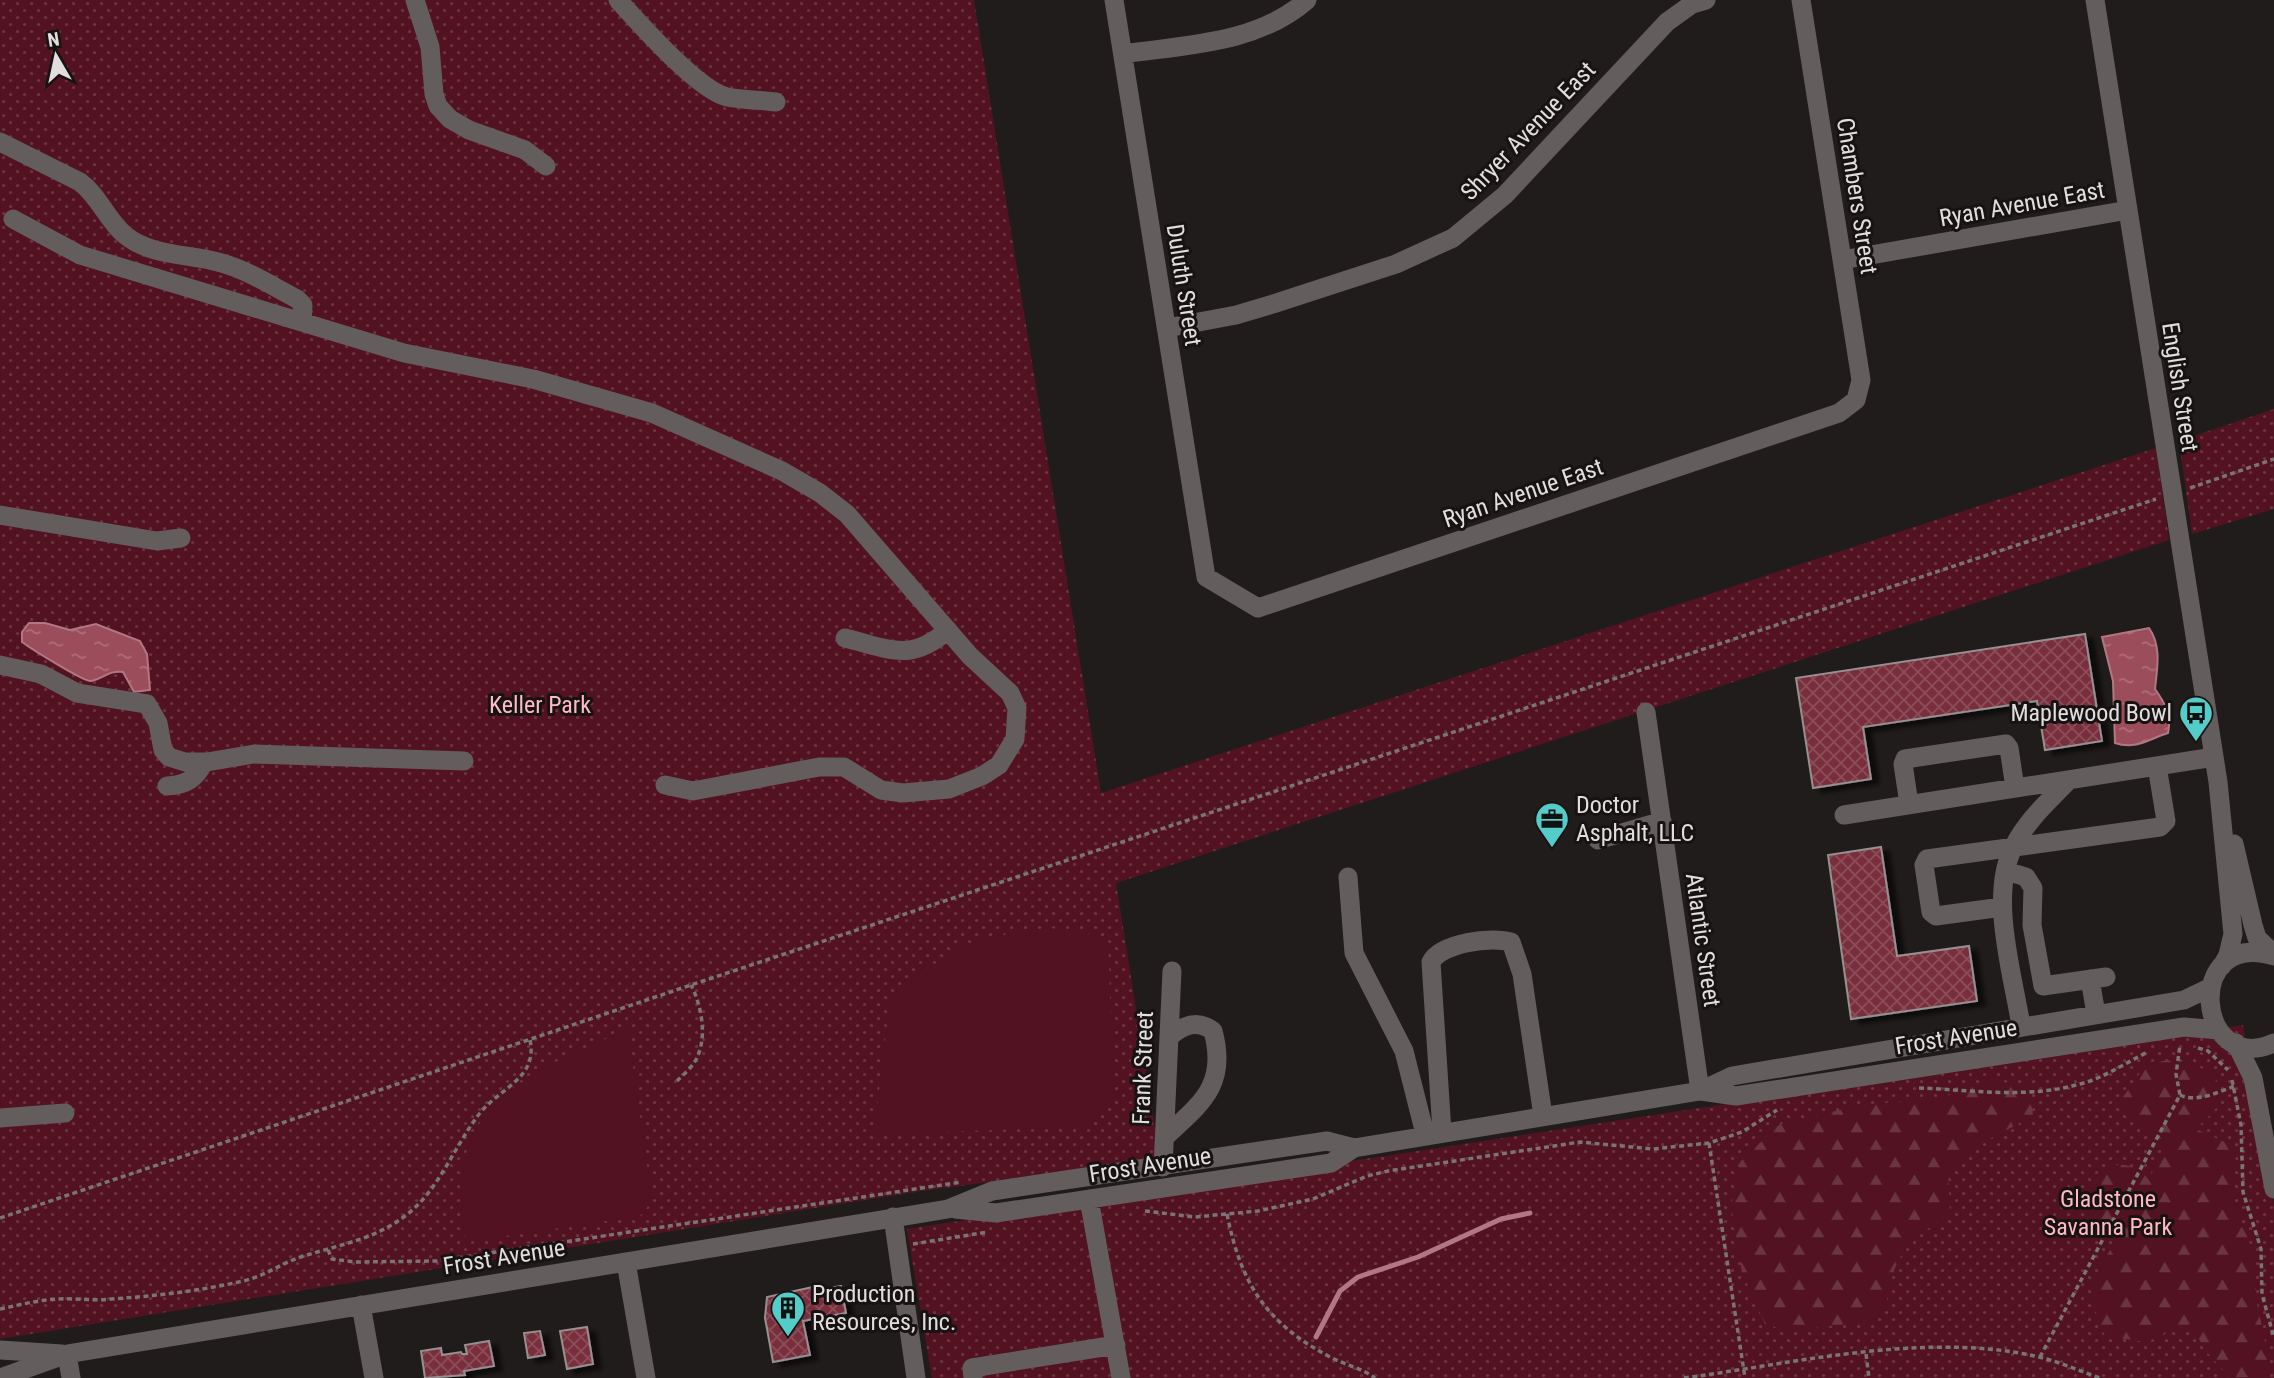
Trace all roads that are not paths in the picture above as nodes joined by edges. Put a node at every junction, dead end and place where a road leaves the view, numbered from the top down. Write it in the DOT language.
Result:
graph roads {
  1 [pos="415,0"];
  2 [pos="618,0"];
  3 [pos="1114,0"];
  4 [pos="1307,0"];
  5 [pos="1706,0"];
  6 [pos="1801,0"];
  7 [pos="2095,0"];
  8 [pos="1123,54"];
  9 [pos="776,102"];
  10 [pos="0,142"];
  11 [pos="546,166"];
  12 [pos="2128,210"];
  13 [pos="13,219"];
  14 [pos="1842,261"];
  15 [pos="302,322"];
  16 [pos="1167,328"];
  17 [pos="1856,400"];
  18 [pos="0,514"];
  19 [pos="181,538"];
  20 [pos="1206,577"];
  21 [pos="948,630"];
  22 [pos="845,638"];
  23 [pos="0,665"];
  24 [pos="1646,712"];
  25 [pos="2214,757"];
  26 [pos="464,761"];
  27 [pos="204,762"];
  28 [pos="2157,766"];
  29 [pos="2069,780"];
  30 [pos="2218,782"];
  31 [pos="665,785"];
  32 [pos="167,786"];
  33 [pos="2015,788"];
  34 [pos="1909,804"];
  35 [pos="1844,815"];
  36 [pos="1661,821"];
  37 [pos="1598,840"];
  38 [pos="2012,848"];
  39 [pos="2006,871"];
  40 [pos="1348,877"];
  41 [pos="2002,907"];
  42 [pos="2274,955"];
  43 [pos="2222,966"];
  44 [pos="1172,971"];
  45 [pos="2209,988"];
  46 [pos="2096,1014"];
  47 [pos="2021,1026"];
  48 [pos="2219,1030"];
  49 [pos="1169,1037"];
  50 [pos="2236,1043"];
  51 [pos="2274,1043"];
  52 [pos="1700,1091"];
  53 [pos="65,1113"];
  54 [pos="1543,1116"];
  55 [pos="0,1118"];
  56 [pos="1433,1133"];
  57 [pos="1165,1137"];
  58 [pos="1354,1147"];
  59 [pos="1163,1167"];
  60 [pos="2274,1189"];
  61 [pos="1089,1199"];
  62 [pos="948,1209"];
  63 [pos="893,1217"];
  64 [pos="626,1262"];
  65 [pos="361,1306"];
  66 [pos="1116,1345"];
  67 [pos="0,1350"];
  68 [pos="67,1354"];
  69 [pos="0,1378"];
  70 [pos="71,1378"];
  71 [pos="374,1378"];
  72 [pos="646,1378"];
  73 [pos="916,1378"];
  74 [pos="973,1378"];
  75 [pos="1121,1378"];
  1 -- 11 [label="street"];
  2 -- 9 [label="street"];
  3 -- 8 [label="street, Duluth Street"];
  4 -- 8 [label="street"];
  5 -- 16 [label="street, Shryer Avenue East"];
  6 -- 14 [label="street, Chambers Street"];
  7 -- 12 [label="street, English Street"];
  8 -- 16 [label="street, Duluth Street"];
  10 -- 15 [label="street"];
  12 -- 14 [label="street, Ryan Avenue East"];
  12 -- 25 [label="street, English Street"];
  13 -- 15 [label="street"];
  14 -- 17 [label="street, Chambers Street"];
  15 -- 21 [label="street"];
  16 -- 20 [label="street, Duluth Street"];
  17 -- 20 [label="street, Ryan Avenue East"];
  18 -- 19 [label="street"];
  21 -- 22 [label="street"];
  21 -- 31 [label="street"];
  23 -- 27 [label="street"];
  24 -- 36 [label="street, Atlantic Street"];
  25 -- 28 [label="street"];
  25 -- 30 [label="street, English Street"];
  26 -- 27 [label="street"];
  27 -- 32 [label="street"];
  28 -- 29 [label="street"];
  28 -- 38 [label="street"];
  29 -- 33 [label="street"];
  29 -- 38 [label="street"];
  30 -- 42 [label="street, English Street"];
  30 -- 43 [label="street, English Street"];
  33 -- 34 [label="street"];
  33 -- 34 [label="street"];
  34 -- 35 [label="street"];
  36 -- 37 [label="street"];
  36 -- 52 [label="street, Atlantic Street"];
  38 -- 39 [label="street"];
  38 -- 41 [label="street"];
  39 -- 41 [label="street"];
  39 -- 46 [label="street"];
  40 -- 56 [label="street"];
  41 -- 47 [label="street"];
  42 -- 43 [label="street"];
  43 -- 45 [label="street, English Street"];
  44 -- 49 [label="street, Frank Street"];
  45 -- 46 [label="street, Frost Avenue"];
  45 -- 48 [label="street"];
  46 -- 47 [label="street, Frost Avenue"];
  47 -- 52 [label="street, Frost Avenue"];
  48 -- 50 [label="street"];
  48 -- 52 [label="street, Frost Avenue"];
  49 -- 57 [label="street, Frank Street"];
  49 -- 57 [label="street"];
  50 -- 51 [label="street"];
  50 -- 60 [label="street"];
  52 -- 54 [label="street, Frost Avenue"];
  53 -- 55 [label="street"];
  54 -- 56 [label="street, Frost Avenue"];
  54 -- 56 [label="street"];
  56 -- 58 [label="street, Frost Avenue"];
  57 -- 59 [label="street, Frank Street"];
  58 -- 59 [label="street, Frost Avenue"];
  58 -- 61 [label="street, Frost Avenue"];
  59 -- 62 [label="street, Frost Avenue"];
  61 -- 62 [label="street, Frost Avenue"];
  61 -- 66 [label="street"];
  62 -- 63 [label="street, Frost Avenue"];
  63 -- 64 [label="street, Frost Avenue"];
  63 -- 73 [label="street"];
  64 -- 65 [label="street, Frost Avenue"];
  64 -- 72 [label="street"];
  65 -- 68 [label="street, Frost Avenue"];
  65 -- 71 [label="street"];
  66 -- 74 [label="street"];
  66 -- 75 [label="street"];
  67 -- 68 [label="street, Frost Avenue"];
  68 -- 69 [label="street, Frost Avenue"];
  68 -- 70 [label="street"];
}
